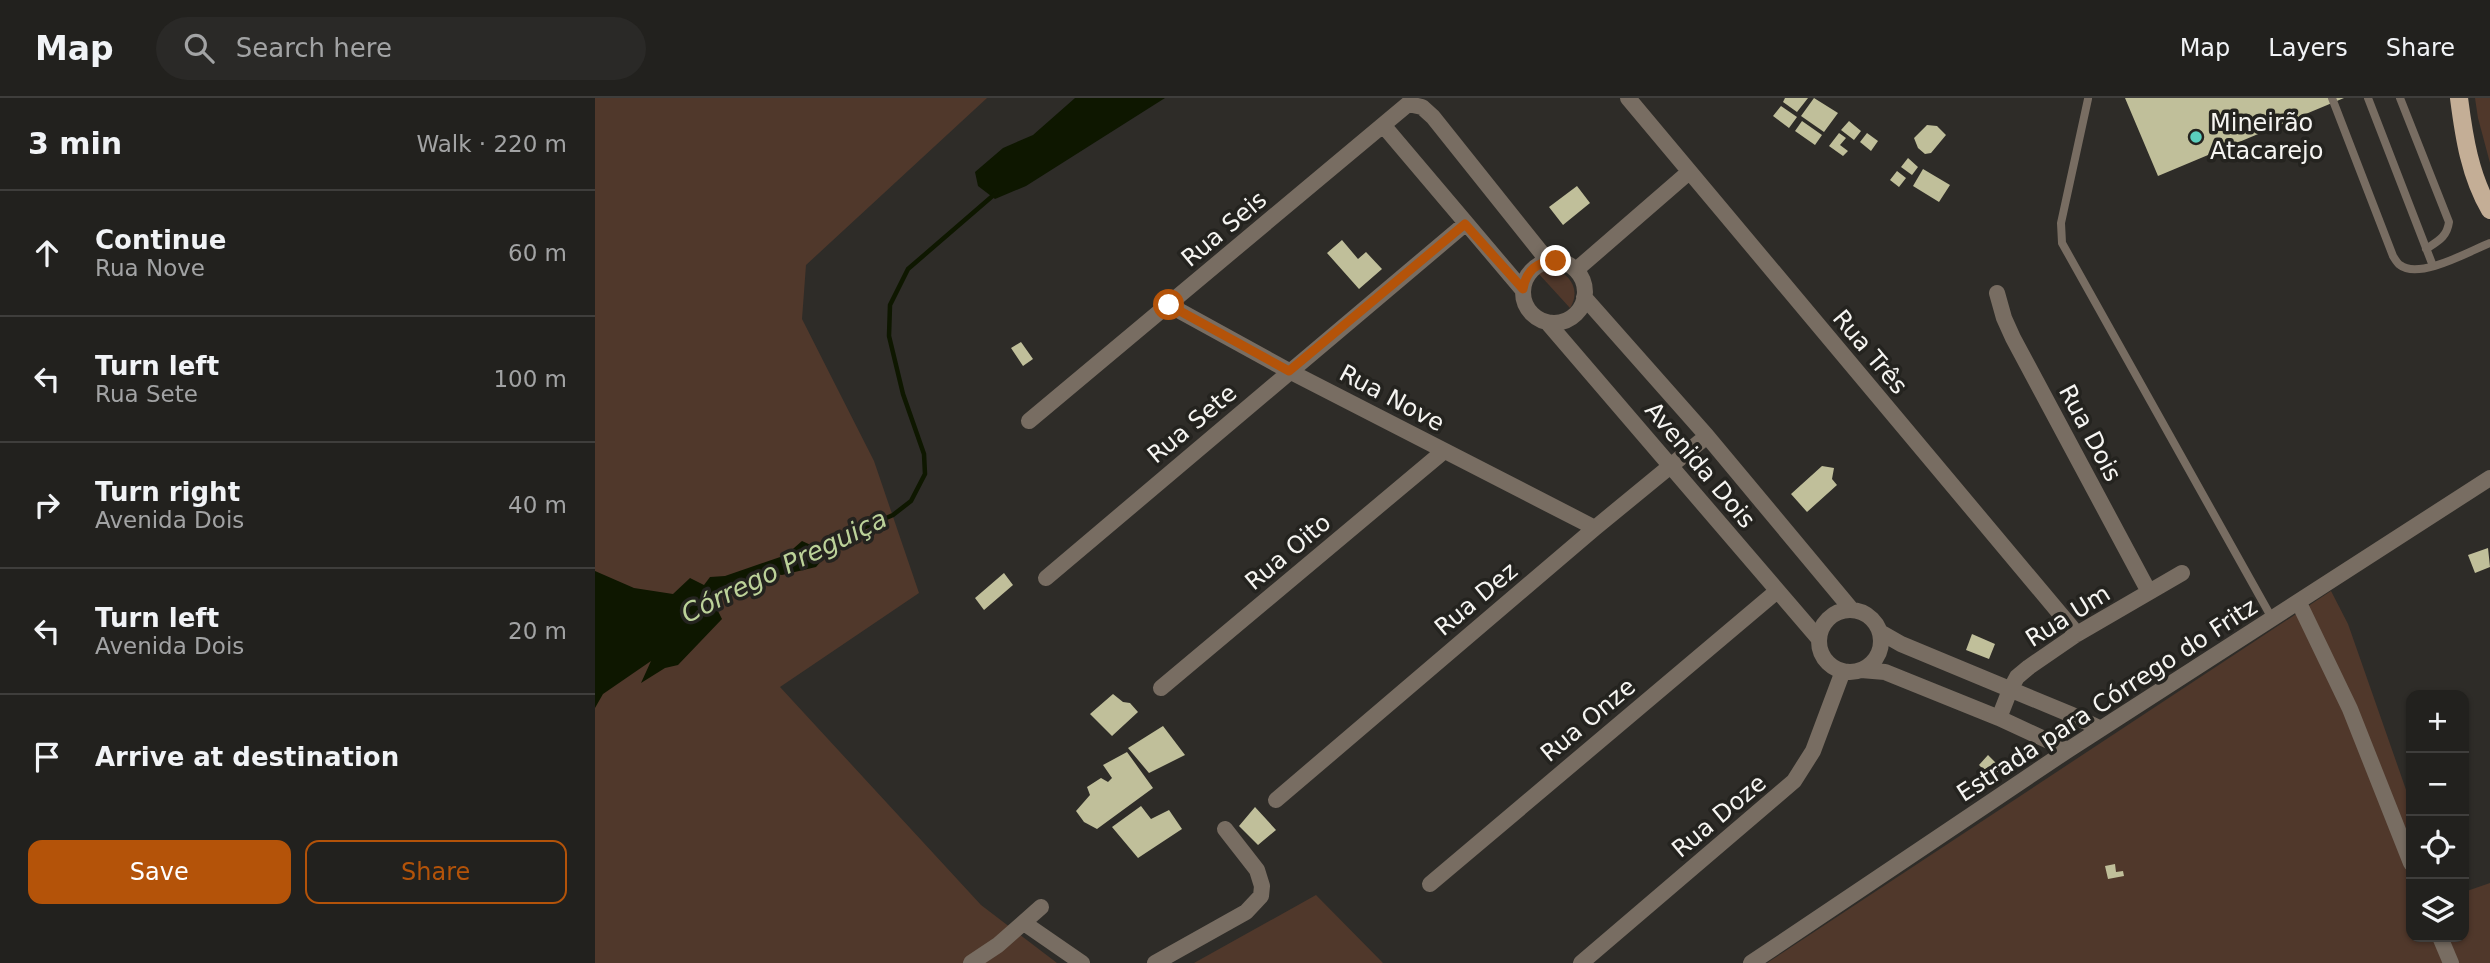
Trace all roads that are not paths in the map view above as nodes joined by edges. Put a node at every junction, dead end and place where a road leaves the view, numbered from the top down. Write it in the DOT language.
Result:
graph roads {
  1 [pos="1628,98"];
  2 [pos="2332,98"];
  3 [pos="2368,98"];
  4 [pos="2400,98"];
  5 [pos="2459,98"];
  6 [pos="2088,99"];
  7 [pos="1383,125"];
  8 [pos="1689,172"];
  9 [pos="2490,209"];
  10 [pos="1465,224"];
  11 [pos="2490,243"];
  12 [pos="2426,248"];
  13 [pos="1548,261"];
  14 [pos="2433,266"];
  15 [pos="1576,270"];
  16 [pos="1523,289"];
  17 [pos="1997,293"];
  18 [pos="1584,297"];
  19 [pos="1169,305"];
  20 [pos="1547,322"];
  21 [pos="1289,371"];
  22 [pos="1029,421"];
  23 [pos="1707,436"];
  24 [pos="1444,451"];
  25 [pos="1671,465"];
  26 [pos="2490,478"];
  27 [pos="1595,528"];
  28 [pos="2182,573"];
  29 [pos="1046,578"];
  30 [pos="1777,591"];
  31 [pos="2149,592"];
  32 [pos="2299,603"];
  33 [pos="1852,610"];
  34 [pos="2273,620"];
  35 [pos="1880,632"];
  36 [pos="2077,634"];
  37 [pos="1819,639"];
  38 [pos="1861,670"];
  39 [pos="1843,671"];
  40 [pos="1161,688"];
  41 [pos="2010,690"];
  42 [pos="1999,718"];
  43 [pos="2101,729"];
  44 [pos="2068,750"];
  45 [pos="1276,800"];
  46 [pos="1225,829"];
  47 [pos="2406,850"];
  48 [pos="1430,884"];
  49 [pos="1041,907"];
  50 [pos="1024,923"];
  51 [pos="2442,942"];
  52 [pos="971,963"];
  53 [pos="1082,963"];
  54 [pos="1155,963"];
  55 [pos="1581,963"];
  56 [pos="1751,963"];
  57 [pos="2451,963"];
  1 -- 8 [label="street, Rua Três"];
  2 -- 14 [label="lane"];
  3 -- 12 [label="lane"];
  4 -- 12 [label="lane"];
  5 -- 9 [label="main road"];
  6 -- 34 [label="lane"];
  7 -- 10 [label="street, Avenida Dois"];
  7 -- 13 [label="street"];
  7 -- 19 [label="street, Rua Seis"];
  8 -- 15 [label="street"];
  8 -- 36 [label="street, Rua Três"];
  10 -- 16 [label="street, Avenida Dois"];
  10 -- 21 [label="street, Rua Sete"];
  11 -- 14 [label="lane"];
  12 -- 14 [label="lane"];
  13 -- 15 [label="street"];
  13 -- 16 [label="street"];
  15 -- 18 [label="street, Avenida Dois"];
  16 -- 20 [label="street, Avenida Dois"];
  17 -- 31 [label="street, Rua Dois"];
  18 -- 20 [label="street"];
  18 -- 23 [label="street, Avenida Dois"];
  19 -- 21 [label="street, Rua Nove"];
  19 -- 22 [label="street, Rua Seis"];
  20 -- 25 [label="street, Avenida Dois"];
  21 -- 24 [label="street, Rua Nove"];
  21 -- 29 [label="street, Rua Sete"];
  23 -- 25 [label="street, Rua Dez"];
  23 -- 33 [label="street, Avenida Dois"];
  24 -- 27 [label="street, Rua Nove"];
  24 -- 40 [label="street, Rua Oito"];
  25 -- 27 [label="street, Rua Dez"];
  25 -- 30 [label="street, Avenida Dois"];
  26 -- 32 [label="street, Estrada para Córrego do Fritz"];
  27 -- 45 [label="street, Rua Dez"];
  28 -- 31 [label="street, Rua Um"];
  30 -- 37 [label="street, Avenida Dois"];
  30 -- 48 [label="street, Rua Onze"];
  31 -- 36 [label="street, Rua Um"];
  32 -- 34 [label="street, Estrada para Córrego do Fritz"];
  32 -- 47 [label="street"];
  33 -- 35 [label="street, Avenida Dois"];
  33 -- 37 [label="street"];
  34 -- 43 [label="street, Estrada para Córrego do Fritz"];
  35 -- 38 [label="street"];
  35 -- 41 [label="street, Avenida Dois"];
  36 -- 41 [label="street, Rua Um"];
  37 -- 39 [label="street, Avenida Dois"];
  38 -- 39 [label="street"];
  38 -- 42 [label="street"];
  39 -- 55 [label="street, Rua Doze"];
  41 -- 42 [label="street, Rua Um"];
  41 -- 43 [label="street, Avenida Dois"];
  42 -- 44 [label="street"];
  43 -- 44 [label="street, Estrada para Córrego do Fritz"];
  44 -- 56 [label="street, Estrada para Córrego do Fritz"];
  46 -- 54 [label="street"];
  49 -- 50 [label="street"];
  50 -- 52 [label="street"];
  50 -- 53 [label="street"];
  51 -- 57 [label="street"];
}
